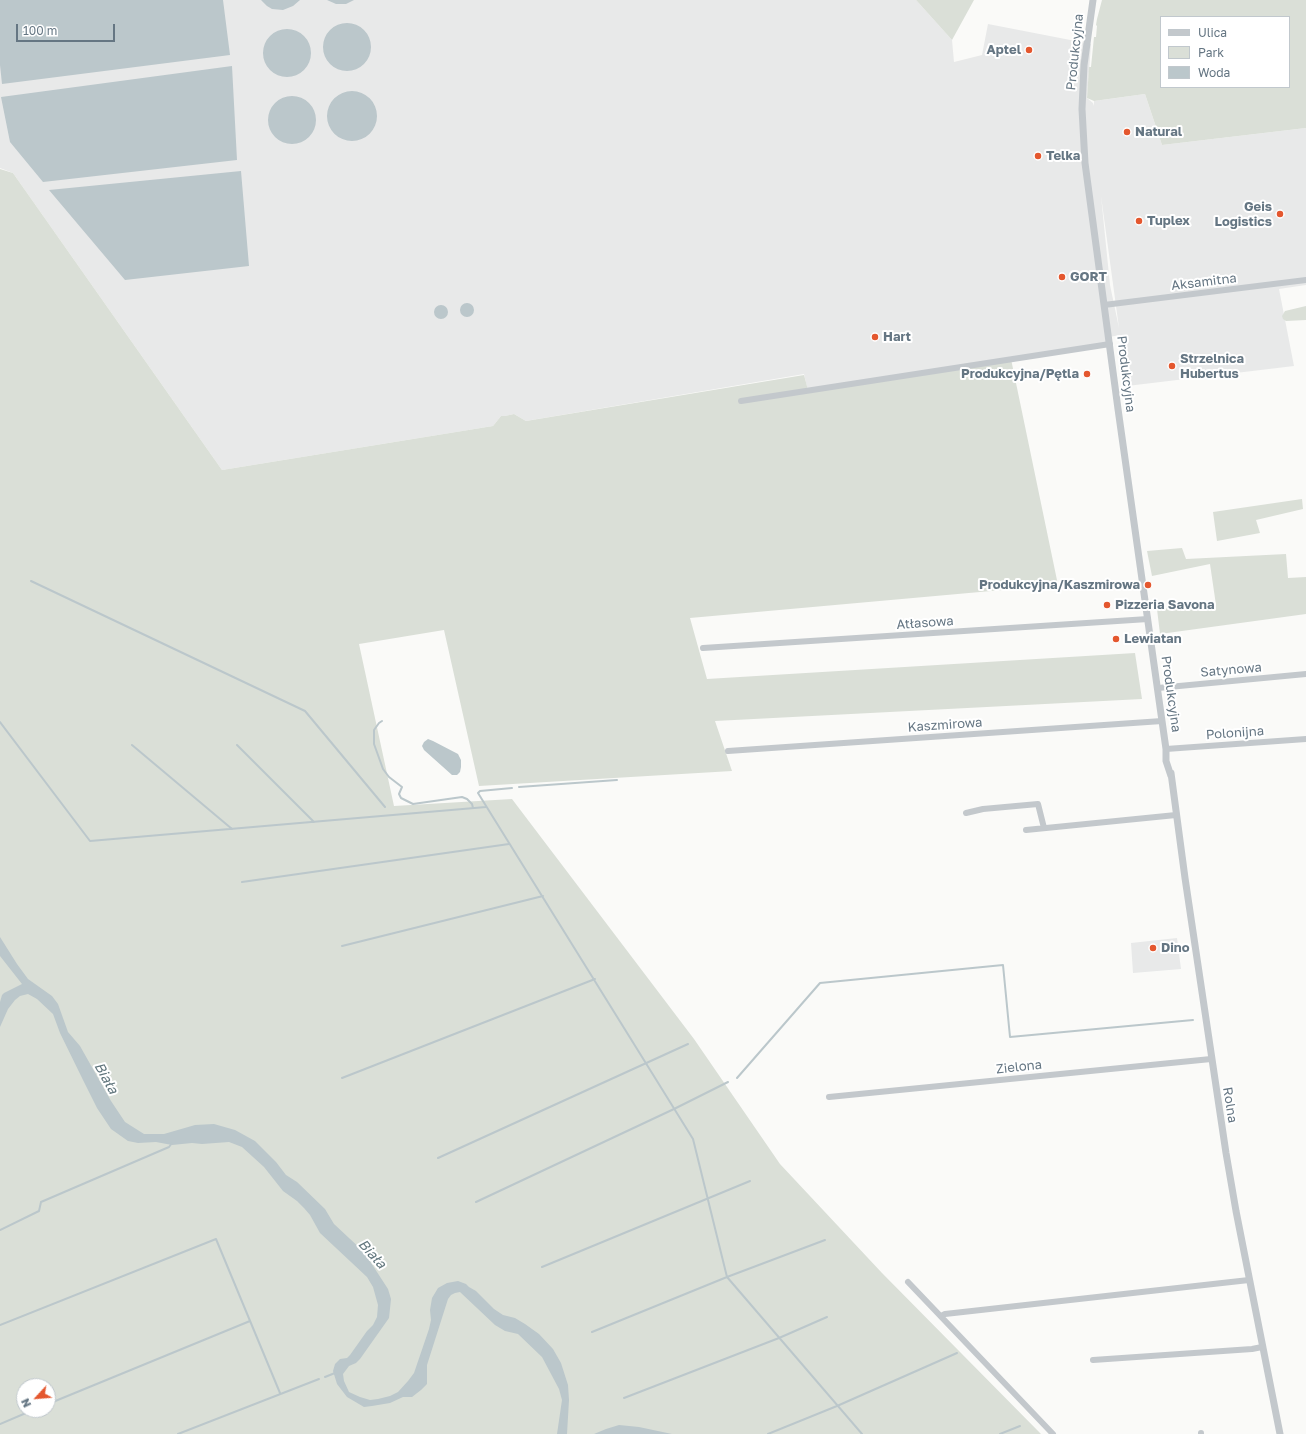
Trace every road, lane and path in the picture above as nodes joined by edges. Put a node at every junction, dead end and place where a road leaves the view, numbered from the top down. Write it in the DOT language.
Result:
graph roads {
  1 [pos="1094,0"];
  2 [pos="1306,280"];
  3 [pos="1104,305"];
  4 [pos="1110,344"];
  5 [pos="741,401"];
  6 [pos="1148,619"];
  7 [pos="703,648"];
  8 [pos="1306,674"];
  9 [pos="1158,688"];
  10 [pos="1162,721"];
  11 [pos="1306,739"];
  12 [pos="1166,749"];
  13 [pos="728,751"];
  14 [pos="966,813"];
  15 [pos="1176,815"];
  16 [pos="1044,828"];
  17 [pos="1026,830"];
  18 [pos="1211,1059"];
  19 [pos="829,1097"];
  20 [pos="1249,1280"];
  21 [pos="908,1282"];
  22 [pos="941,1316"];
  23 [pos="1262,1347"];
  24 [pos="1093,1360"];
  25 [pos="1053,1434"];
  26 [pos="1280,1434"];
  1 -- 3 [label="street, Produkcyjna"];
  2 -- 3 [label="street, Aksamitna"];
  3 -- 4 [label="street, Produkcyjna"];
  4 -- 5 [label="street"];
  4 -- 6 [label="street, Produkcyjna"];
  6 -- 7 [label="street, Atłasowa"];
  6 -- 9 [label="street, Produkcyjna"];
  8 -- 9 [label="street, Satynowa"];
  9 -- 10 [label="street, Produkcyjna"];
  10 -- 12 [label="street, Produkcyjna"];
  10 -- 13 [label="street, Kaszmirowa"];
  11 -- 12 [label="street, Polonijna"];
  12 -- 15 [label="street, Rolna"];
  14 -- 16 [label="street"];
  15 -- 16 [label="street"];
  15 -- 18 [label="street, Rolna"];
  16 -- 17 [label="street"];
  18 -- 19 [label="street, Zielona"];
  18 -- 20 [label="street, Rolna"];
  20 -- 22 [label="street"];
  20 -- 23 [label="street, Rolna"];
  21 -- 22 [label="street"];
  22 -- 25 [label="street"];
  23 -- 24 [label="street"];
  23 -- 26 [label="street, Rolna"];
}
